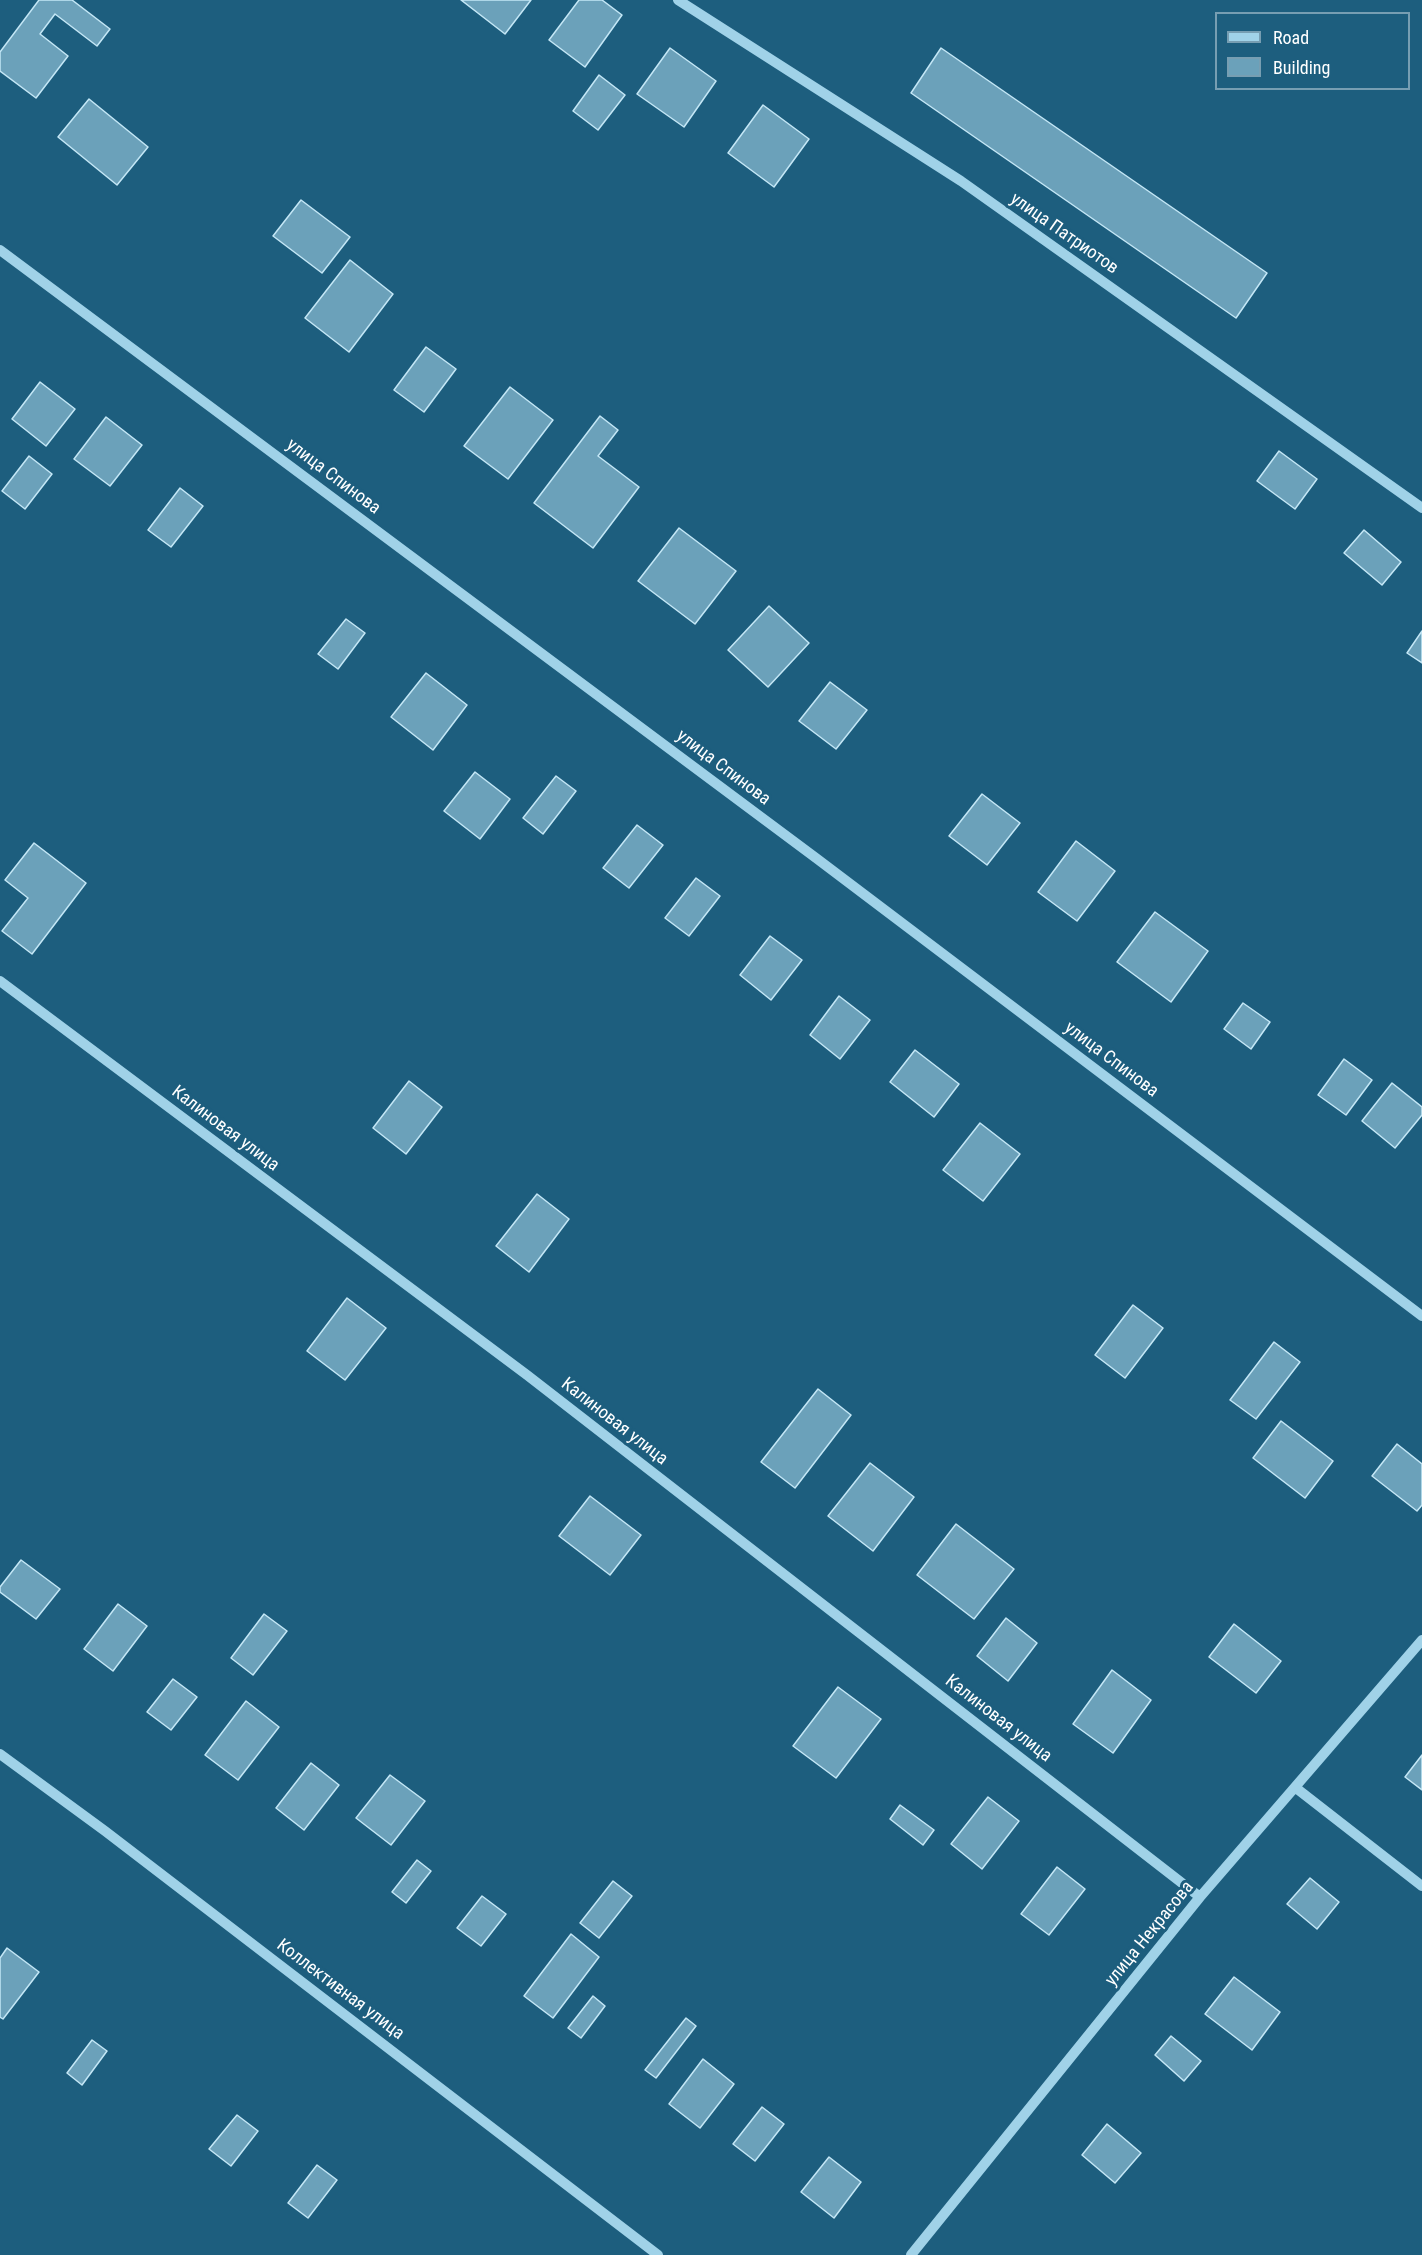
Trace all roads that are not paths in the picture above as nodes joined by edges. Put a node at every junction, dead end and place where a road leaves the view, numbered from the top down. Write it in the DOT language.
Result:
graph roads {
  1 [pos="678,0"];
  2 [pos="0,250"];
  3 [pos="1422,508"];
  4 [pos="0,981"];
  5 [pos="1422,1316"];
  6 [pos="1422,1640"];
  7 [pos="0,1754"];
  8 [pos="1296,1788"];
  9 [pos="1422,1886"];
  10 [pos="1200,1897"];
  11 [pos="658,2255"];
  12 [pos="911,2255"];
  1 -- 3 [label="street, улица Патриотов"];
  2 -- 5 [label="street, улица Спинова"];
  4 -- 10 [label="street, Калиновая улица"];
  6 -- 8 [label="street, улица Некрасова"];
  7 -- 11 [label="street, Коллективная улица"];
  8 -- 9 [label="street"];
  8 -- 10 [label="street, улица Некрасова"];
  10 -- 12 [label="street, улица Некрасова"];
}
